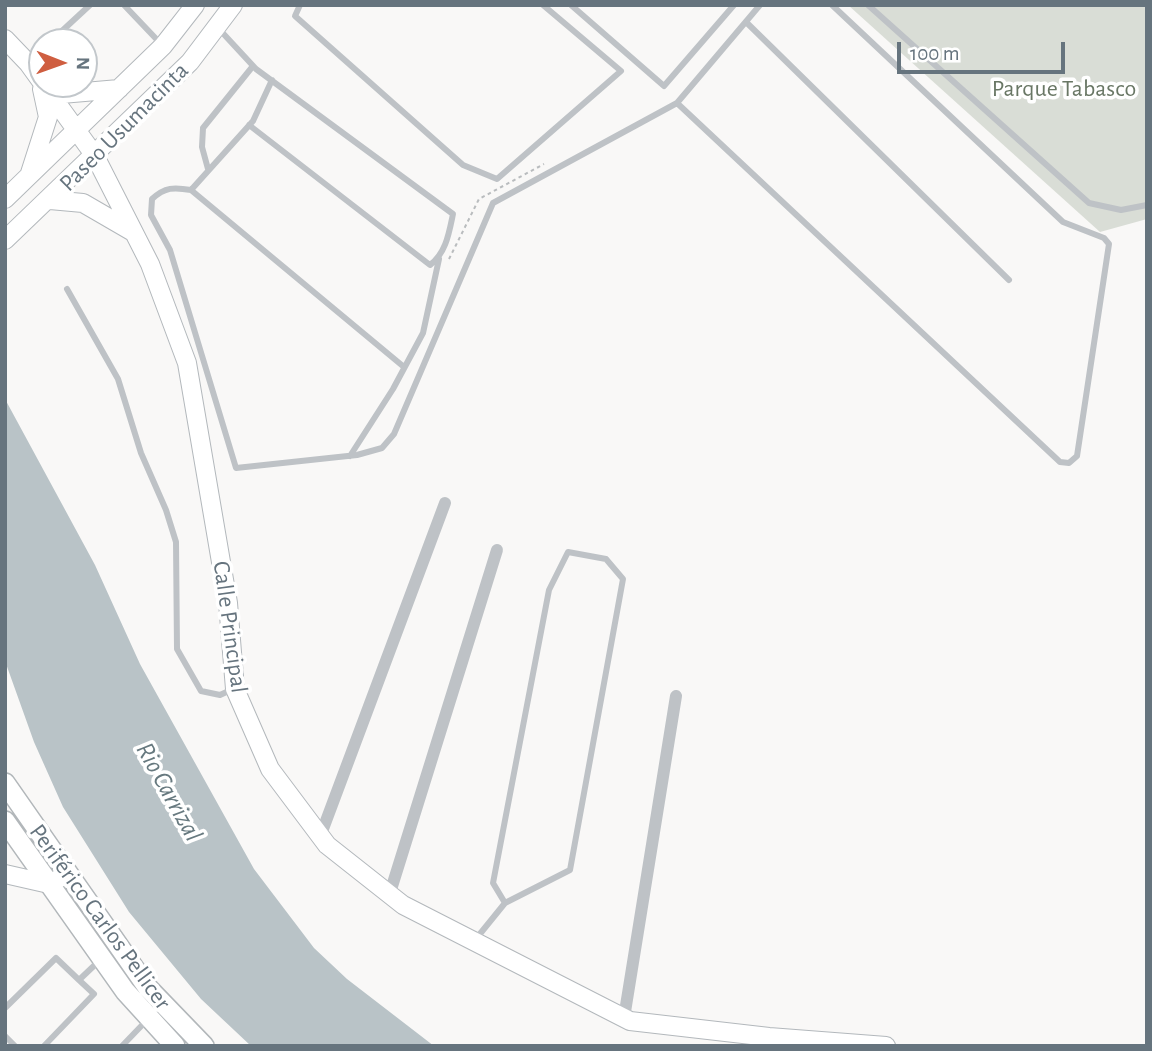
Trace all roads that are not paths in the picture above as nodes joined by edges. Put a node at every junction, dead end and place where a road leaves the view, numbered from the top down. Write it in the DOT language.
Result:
graph roads {
  1 [pos="90,5"];
  2 [pos="124,5"];
  3 [pos="195,5"];
  4 [pos="233,5"];
  5 [pos="300,5"];
  6 [pos="543,5"];
  7 [pos="571,5"];
  8 [pos="734,5"];
  9 [pos="760,5"];
  10 [pos="832,5"];
  11 [pos="867,5"];
  12 [pos="589,21"];
  13 [pos="746,22"];
  14 [pos="65,28"];
  15 [pos="218,28"];
  16 [pos="578,33"];
  17 [pos="5,39"];
  18 [pos="163,46"];
  19 [pos="28,63"];
  20 [pos="253,66"];
  21 [pos="272,80"];
  22 [pos="98,89"];
  23 [pos="119,89"];
  24 [pos="47,98"];
  25 [pos="52,98"];
  26 [pos="677,103"];
  27 [pos="249,125"];
  28 [pos="76,131"];
  29 [pos="95,156"];
  30 [pos="208,169"];
  31 [pos="29,177"];
  32 [pos="191,190"];
  33 [pos="5,200"];
  34 [pos="50,200"];
  35 [pos="1147,205"];
  36 [pos="134,232"];
  37 [pos="5,240"];
  38 [pos="439,259"];
  39 [pos="1009,280"];
  40 [pos="67,289"];
  41 [pos="404,367"];
  42 [pos="350,456"];
  43 [pos="445,503"];
  44 [pos="497,550"];
  45 [pos="235,689"];
  46 [pos="676,696"];
  47 [pos="5,783"];
  48 [pos="5,821"];
  49 [pos="320,837"];
  50 [pos="5,874"];
  51 [pos="67,874"];
  52 [pos="49,884"];
  53 [pos="389,896"];
  54 [pos="505,903"];
  55 [pos="473,943"];
  56 [pos="102,959"];
  57 [pos="79,980"];
  58 [pos="5,1008"];
  59 [pos="624,1018"];
  60 [pos="148,1019"];
  61 [pos="5,1036"];
  62 [pos="15,1046"];
  63 [pos="44,1046"];
  64 [pos="122,1046"];
  65 [pos="175,1046"];
  66 [pos="204,1046"];
  67 [pos="886,1046"];
  1 -- 14 [label="lane"];
  2 -- 18 [label="lane"];
  3 -- 18 [label="main road, Paseo Usumacinta"];
  4 -- 15 [label="main road, Paseo Usumacinta"];
  5 -- 16 [label="lane"];
  6 -- 16 [label="lane"];
  7 -- 12 [label="lane"];
  8 -- 12 [label="lane"];
  9 -- 13 [label="lane"];
  10 -- 26 [label="lane"];
  11 -- 35 [label="lane"];
  12 -- 16 [label="lane"];
  13 -- 26 [label="lane"];
  13 -- 39 [label="lane"];
  15 -- 20 [label="lane"];
  15 -- 29 [label="main road, Paseo Usumacinta"];
  17 -- 19 [label="main road, Calle Principal"];
  18 -- 23 [label="main road, Paseo Usumacinta"];
  20 -- 21 [label="lane"];
  20 -- 30 [label="lane"];
  21 -- 27 [label="lane"];
  21 -- 38 [label="lane"];
  22 -- 23 [label="main road"];
  23 -- 28 [label="main road, Paseo Usumacinta"];
  24 -- 31 [label="main road"];
  25 -- 28 [label="main road, Calle Principal"];
  26 -- 42 [label="lane"];
  27 -- 30 [label="lane"];
  27 -- 38 [label="lane"];
  28 -- 29 [label="main road, Calle Principal"];
  28 -- 31 [label="main road, Paseo Usumacinta"];
  29 -- 34 [label="main road, Paseo Usumacinta"];
  29 -- 36 [label="main road, Calle Principal"];
  30 -- 32 [label="lane"];
  31 -- 33 [label="main road, Paseo Usumacinta"];
  32 -- 41 [label="lane"];
  32 -- 42 [label="lane"];
  34 -- 36 [label="main road"];
  34 -- 37 [label="main road, Paseo Usumacinta"];
  36 -- 45 [label="main road, Calle Principal"];
  38 -- 41 [label="lane"];
  40 -- 45 [label="lane"];
  41 -- 42 [label="lane"];
  43 -- 49 [label="street"];
  44 -- 53 [label="street"];
  45 -- 49 [label="main road, Calle Principal"];
  46 -- 59 [label="street"];
  47 -- 51 [label="main road, Periférico Carlos Pellicer"];
  48 -- 52 [label="main road"];
  49 -- 53 [label="main road, Calle Principal"];
  50 -- 52 [label="main road"];
  51 -- 52 [label="main road"];
  51 -- 66 [label="main road, Periférico Carlos Pellicer"];
  52 -- 56 [label="main road"];
  53 -- 55 [label="main road, Calle Principal"];
  54 -- 54 [label="lane"];
  54 -- 55 [label="lane"];
  55 -- 59 [label="main road, Calle Principal"];
  56 -- 57 [label="lane"];
  56 -- 60 [label="main road"];
  57 -- 58 [label="lane"];
  57 -- 63 [label="lane"];
  59 -- 67 [label="main road, Calle Principal"];
  60 -- 64 [label="lane"];
  60 -- 65 [label="main road"];
  61 -- 62 [label="lane"];
}
